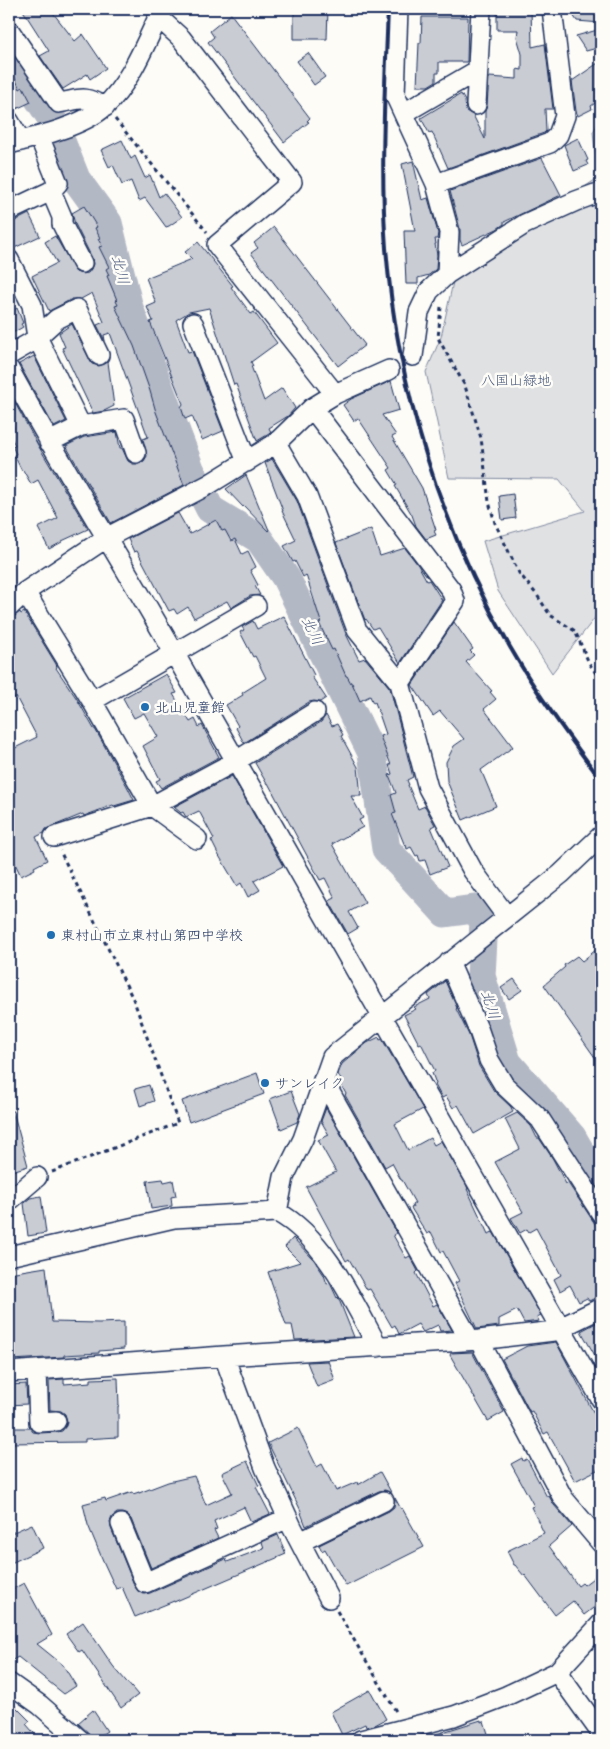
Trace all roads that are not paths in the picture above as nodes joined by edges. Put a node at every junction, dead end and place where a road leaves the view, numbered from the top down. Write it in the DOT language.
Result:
graph roads {
  1 [pos="398,9"];
  2 [pos="482,9"];
  3 [pos="552,9"];
  4 [pos="160,13"];
  5 [pos="9,30"];
  6 [pos="478,70"];
  7 [pos="476,105"];
  8 [pos="105,107"];
  9 [pos="404,113"];
  10 [pos="9,121"];
  11 [pos="28,139"];
  12 [pos="436,184"];
  13 [pos="51,191"];
  14 [pos="601,195"];
  15 [pos="9,211"];
  16 [pos="9,260"];
  17 [pos="82,263"];
  18 [pos="446,275"];
  19 [pos="193,323"];
  20 [pos="37,337"];
  21 [pos="9,355"];
  22 [pos="99,355"];
  23 [pos="413,356"];
  24 [pos="9,369"];
  25 [pos="388,370"];
  26 [pos="335,394"];
  27 [pos="312,408"];
  28 [pos="82,426"];
  29 [pos="48,442"];
  30 [pos="276,443"];
  31 [pos="136,453"];
  32 [pos="247,462"];
  33 [pos="106,538"];
  34 [pos="25,592"];
  35 [pos="256,606"];
  36 [pos="9,607"];
  37 [pos="175,654"];
  38 [pos="400,683"];
  39 [pos="92,701"];
  40 [pos="315,712"];
  41 [pos="236,761"];
  42 [pos="152,806"];
  43 [pos="601,836"];
  44 [pos="54,837"];
  45 [pos="197,839"];
  46 [pos="500,922"];
  47 [pos="455,958"];
  48 [pos="383,1015"];
  49 [pos="322,1080"];
  50 [pos="38,1177"];
  51 [pos="9,1201"];
  52 [pos="277,1212"];
  53 [pos="601,1213"];
  54 [pos="9,1256"];
  55 [pos="601,1308"];
  56 [pos="561,1328"];
  57 [pos="475,1340"];
  58 [pos="378,1347"];
  59 [pos="224,1356"];
  60 [pos="37,1371"];
  61 [pos="9,1372"];
  62 [pos="601,1399"];
  63 [pos="56,1421"];
  64 [pos="384,1501"];
  65 [pos="288,1518"];
  66 [pos="121,1524"];
  67 [pos="300,1542"];
  68 [pos="601,1543"];
  69 [pos="329,1598"];
  70 [pos="601,1624"];
  71 [pos="557,1672"];
  72 [pos="9,1683"];
  73 [pos="601,1733"];
  74 [pos="80,1740"];
  75 [pos="361,1740"];
  1 -- 9 [label="street"];
  2 -- 6 [label="street"];
  3 -- 12 [label="street"];
  4 -- 8 [label="street"];
  4 -- 26 [label="street"];
  5 -- 8 [label="street"];
  6 -- 7 [label="street"];
  6 -- 9 [label="street"];
  8 -- 11 [label="street"];
  9 -- 12 [label="street"];
  10 -- 11 [label="street"];
  11 -- 13 [label="street"];
  12 -- 18 [label="street"];
  13 -- 15 [label="street"];
  13 -- 17 [label="street"];
  14 -- 18 [label="street"];
  16 -- 20 [label="street"];
  18 -- 23 [label="street"];
  19 -- 32 [label="street"];
  20 -- 21 [label="street"];
  20 -- 22 [label="street"];
  20 -- 28 [label="street"];
  24 -- 29 [label="street"];
  25 -- 26 [label="street"];
  26 -- 27 [label="street"];
  27 -- 30 [label="street"];
  27 -- 38 [label="street"];
  28 -- 29 [label="street"];
  28 -- 31 [label="street"];
  29 -- 33 [label="street"];
  30 -- 32 [label="street"];
  30 -- 38 [label="street"];
  32 -- 33 [label="street"];
  33 -- 34 [label="street"];
  33 -- 37 [label="street"];
  34 -- 36 [label="street"];
  34 -- 39 [label="street"];
  35 -- 37 [label="street"];
  37 -- 39 [label="street"];
  37 -- 41 [label="street"];
  38 -- 46 [label="street"];
  39 -- 42 [label="street"];
  40 -- 41 [label="street"];
  41 -- 42 [label="street"];
  41 -- 48 [label="street"];
  42 -- 44 [label="street"];
  42 -- 45 [label="street"];
  43 -- 46 [label="street"];
  46 -- 47 [label="street"];
  47 -- 48 [label="street"];
  47 -- 53 [label="street"];
  48 -- 49 [label="street"];
  48 -- 56 [label="street"];
  49 -- 52 [label="street"];
  49 -- 57 [label="street"];
  50 -- 51 [label="street"];
  52 -- 54 [label="street"];
  52 -- 58 [label="street"];
  55 -- 56 [label="street"];
  56 -- 57 [label="street"];
  56 -- 62 [label="street"];
  57 -- 58 [label="street"];
  57 -- 68 [label="street"];
  58 -- 59 [label="street"];
  59 -- 60 [label="street"];
  59 -- 65 [label="street"];
  60 -- 61 [label="street"];
  60 -- 63 [label="street"];
  64 -- 67 [label="street"];
  65 -- 66 [label="street"];
  65 -- 67 [label="street"];
  67 -- 69 [label="street"];
  70 -- 71 [label="street"];
  71 -- 73 [label="street"];
  71 -- 75 [label="street"];
  72 -- 74 [label="street"];
}
